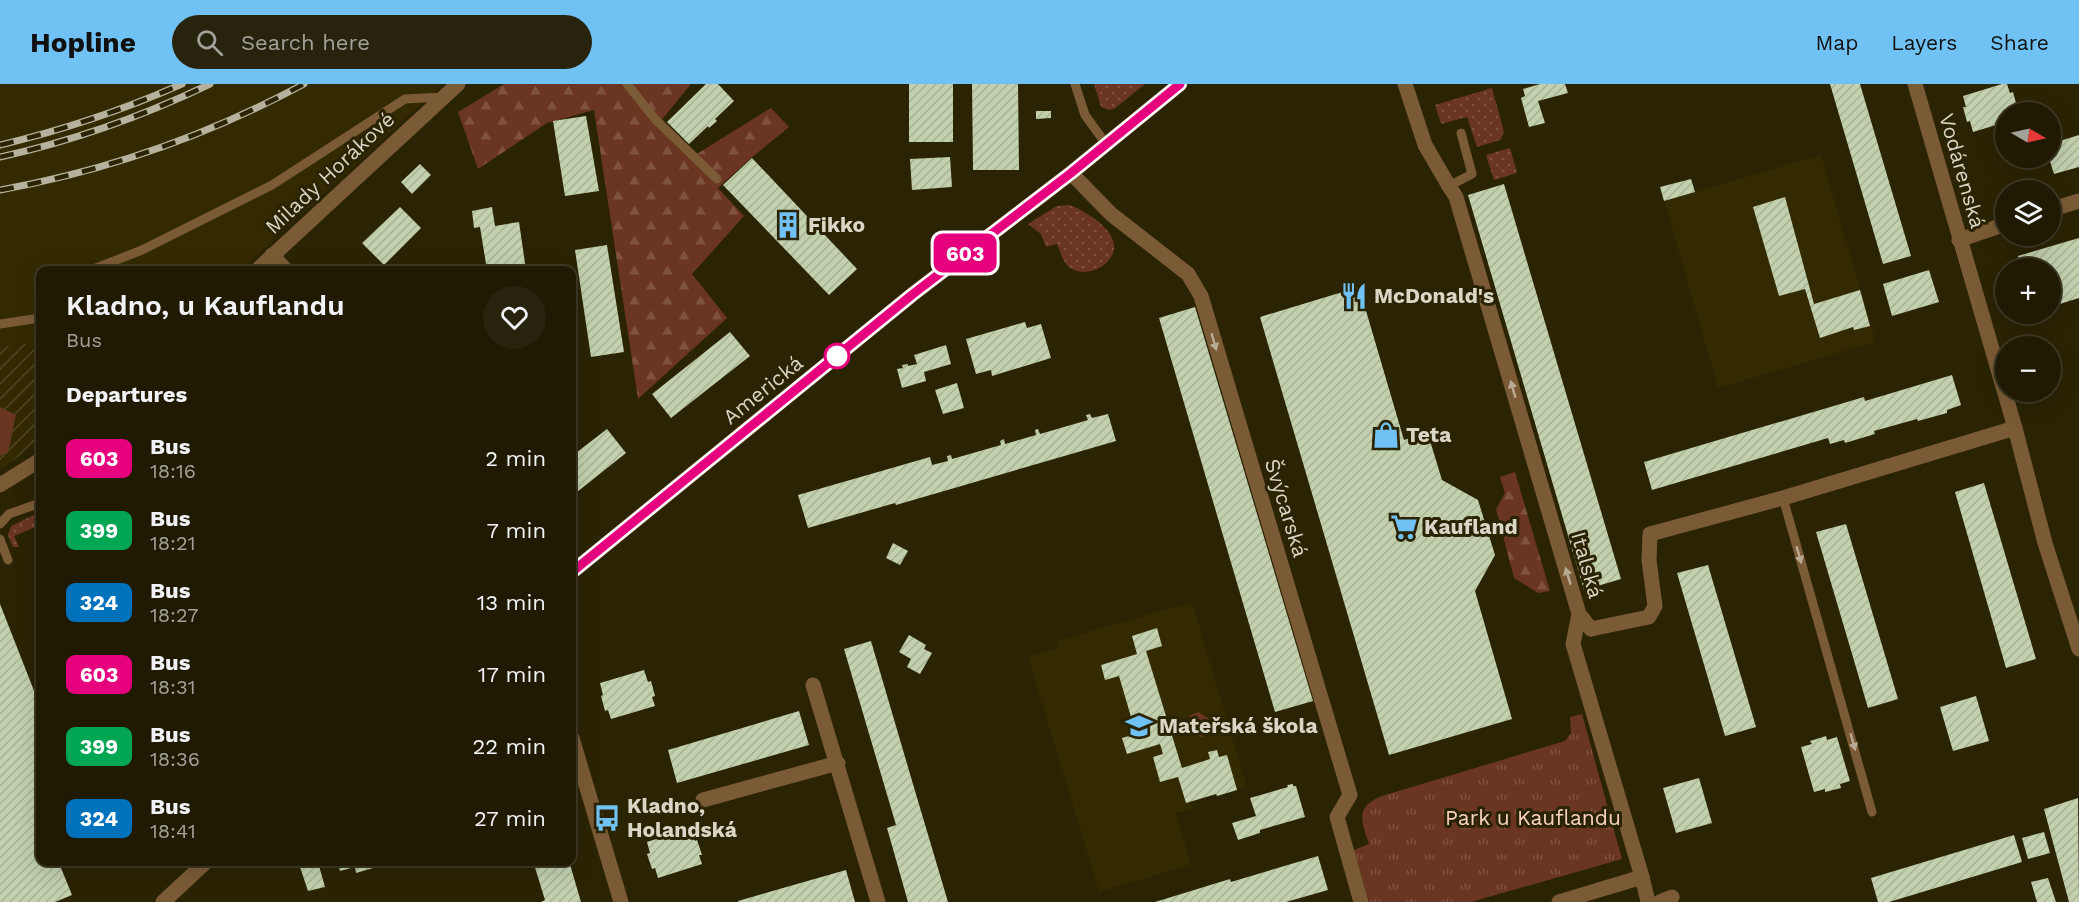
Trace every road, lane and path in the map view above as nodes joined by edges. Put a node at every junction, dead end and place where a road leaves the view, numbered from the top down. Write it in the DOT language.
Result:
graph roads {
  1 [pos="458,84"];
  2 [pos="627,84"];
  3 [pos="1075,84"];
  4 [pos="1180,84"];
  5 [pos="1405,84"];
  6 [pos="1915,84"];
  7 [pos="444,97"];
  8 [pos="1461,133"];
  9 [pos="1106,144"];
  10 [pos="1071,173"];
  11 [pos="717,179"];
  12 [pos="1449,186"];
  13 [pos="2079,201"];
  14 [pos="2061,207"];
  15 [pos="1995,228"];
  16 [pos="1959,240"];
  17 [pos="272,255"];
  18 [pos="101,266"];
  19 [pos="261,266"];
  20 [pos="282,266"];
  21 [pos="36,319"];
  22 [pos="0,324"];
  23 [pos="2014,428"];
  24 [pos="36,462"];
  25 [pos="0,485"];
  26 [pos="1783,498"];
  27 [pos="36,504"];
  28 [pos="0,524"];
  29 [pos="0,539"];
  30 [pos="8,560"];
  31 [pos="576,569"];
  32 [pos="1579,614"];
  33 [pos="2079,649"];
  34 [pos="813,685"];
  35 [pos="576,751"];
  36 [pos="838,763"];
  37 [pos="703,800"];
  38 [pos="1872,812"];
  39 [pos="202,866"];
  40 [pos="1642,877"];
  41 [pos="163,902"];
  42 [pos="621,902"];
  43 [pos="878,902"];
  44 [pos="1361,902"];
  45 [pos="1559,902"];
  46 [pos="1648,902"];
  1 -- 7 [label="street, Milady Horákové"];
  2 -- 11 [label="lane"];
  3 -- 9 [label="lane"];
  4 -- 9 [label="street, Americká"];
  5 -- 12 [label="street, Italská"];
  6 -- 16 [label="street, Vodárenská"];
  7 -- 17 [label="street, Milady Horákové"];
  7 -- 18 [label="lane"];
  8 -- 12 [label="lane"];
  9 -- 10 [label="street, Americká"];
  10 -- 31 [label="street, Americká"];
  10 -- 44 [label="street, Švýcarská, one-way"];
  32 -- 12 [label="street, Italská, one-way"];
  13 -- 14 [label="street"];
  15 -- 16 [label="street"];
  16 -- 23 [label="street, Vodárenská"];
  17 -- 19 [label="street, Milady Horákové"];
  17 -- 20 [label="street"];
  21 -- 22 [label="lane"];
  23 -- 26 [label="street, Italská"];
  23 -- 33 [label="street, Vodárenská"];
  24 -- 25 [label="street"];
  26 -- 32 [label="street, Italská"];
  26 -- 38 [label="lane, one-way"];
  27 -- 28 [label="lane"];
  29 -- 30 [label="lane"];
  32 -- 40 [label="street"];
  34 -- 36 [label="street"];
  35 -- 42 [label="street"];
  36 -- 37 [label="street"];
  36 -- 43 [label="street"];
  39 -- 41 [label="street"];
  40 -- 45 [label="street"];
  40 -- 46 [label="street"];
}
